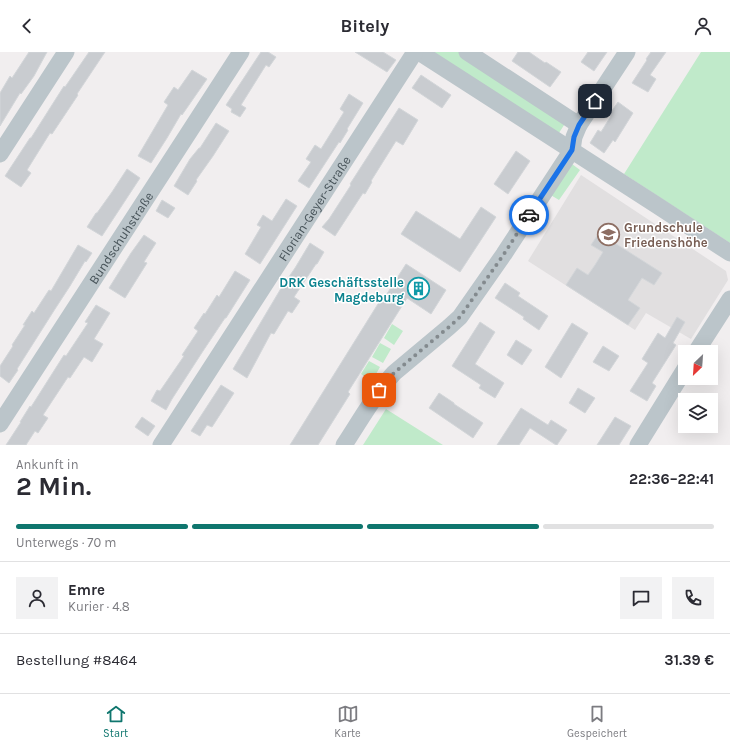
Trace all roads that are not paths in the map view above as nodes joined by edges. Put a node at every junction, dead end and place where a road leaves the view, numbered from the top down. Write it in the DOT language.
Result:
graph roads {
  1 [pos="66,52"];
  2 [pos="241,52"];
  3 [pos="415,52"];
  4 [pos="419,52"];
  5 [pos="467,52"];
  6 [pos="627,52"];
  7 [pos="579,125"];
  8 [pos="572,150"];
  9 [pos="0,154"];
  10 [pos="730,253"];
  11 [pos="730,299"];
  12 [pos="700,345"];
  13 [pos="678,380"];
  14 [pos="0,424"];
  15 [pos="161,445"];
  16 [pos="344,445"];
  17 [pos="638,445"];
  1 -- 9 [label="street"];
  2 -- 14 [label="street, Bundschuhstraße"];
  3 -- 15 [label="street, Florian-Geyer-Straße"];
  4 -- 8 [label="street"];
  5 -- 7 [label="street"];
  6 -- 7 [label="street"];
  7 -- 8 [label="street"];
  8 -- 10 [label="street"];
  8 -- 16 [label="street"];
  11 -- 12 [label="street"];
  13 -- 17 [label="street"];
}
